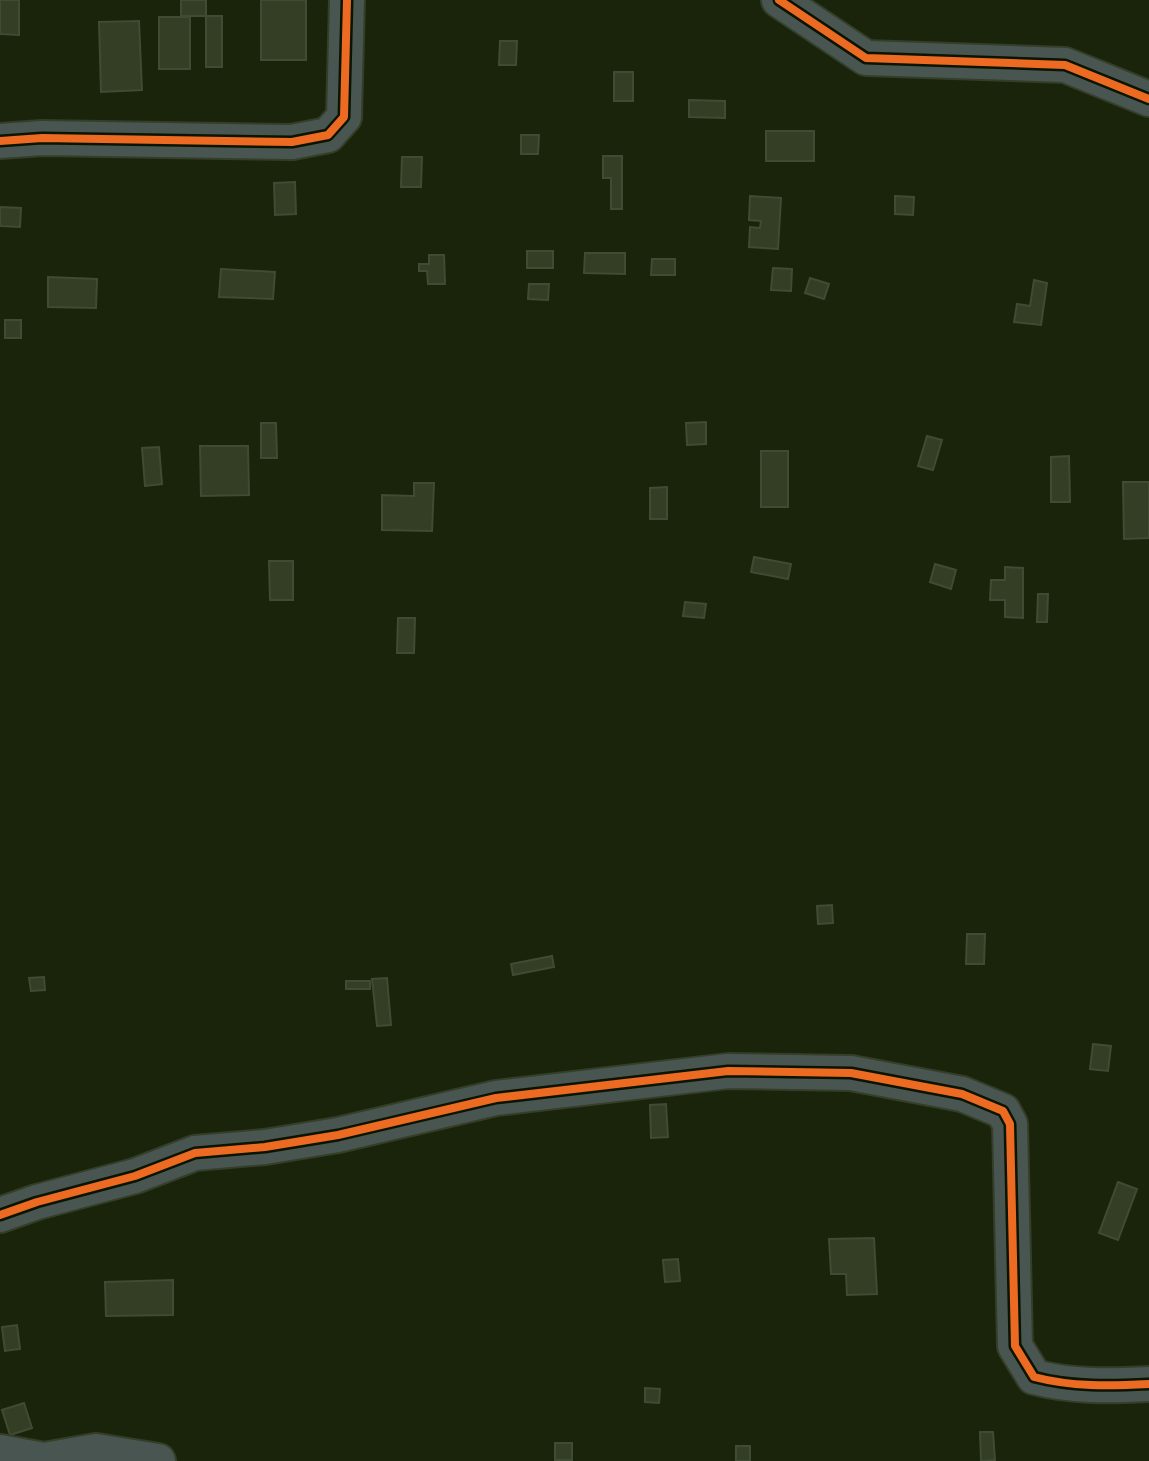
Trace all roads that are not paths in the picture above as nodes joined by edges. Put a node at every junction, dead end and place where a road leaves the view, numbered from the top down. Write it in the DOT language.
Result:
graph roads {
  1 [pos="347,0"];
  2 [pos="779,0"];
  3 [pos="1149,99"];
  4 [pos="0,141"];
  5 [pos="0,1215"];
  6 [pos="1149,1384"];
  7 [pos="0,1452"];
  8 [pos="158,1461"];
  1 -- 4 [label="street"];
  2 -- 3 [label="street"];
  5 -- 6 [label="street"];
  7 -- 8 [label="street"];
}
